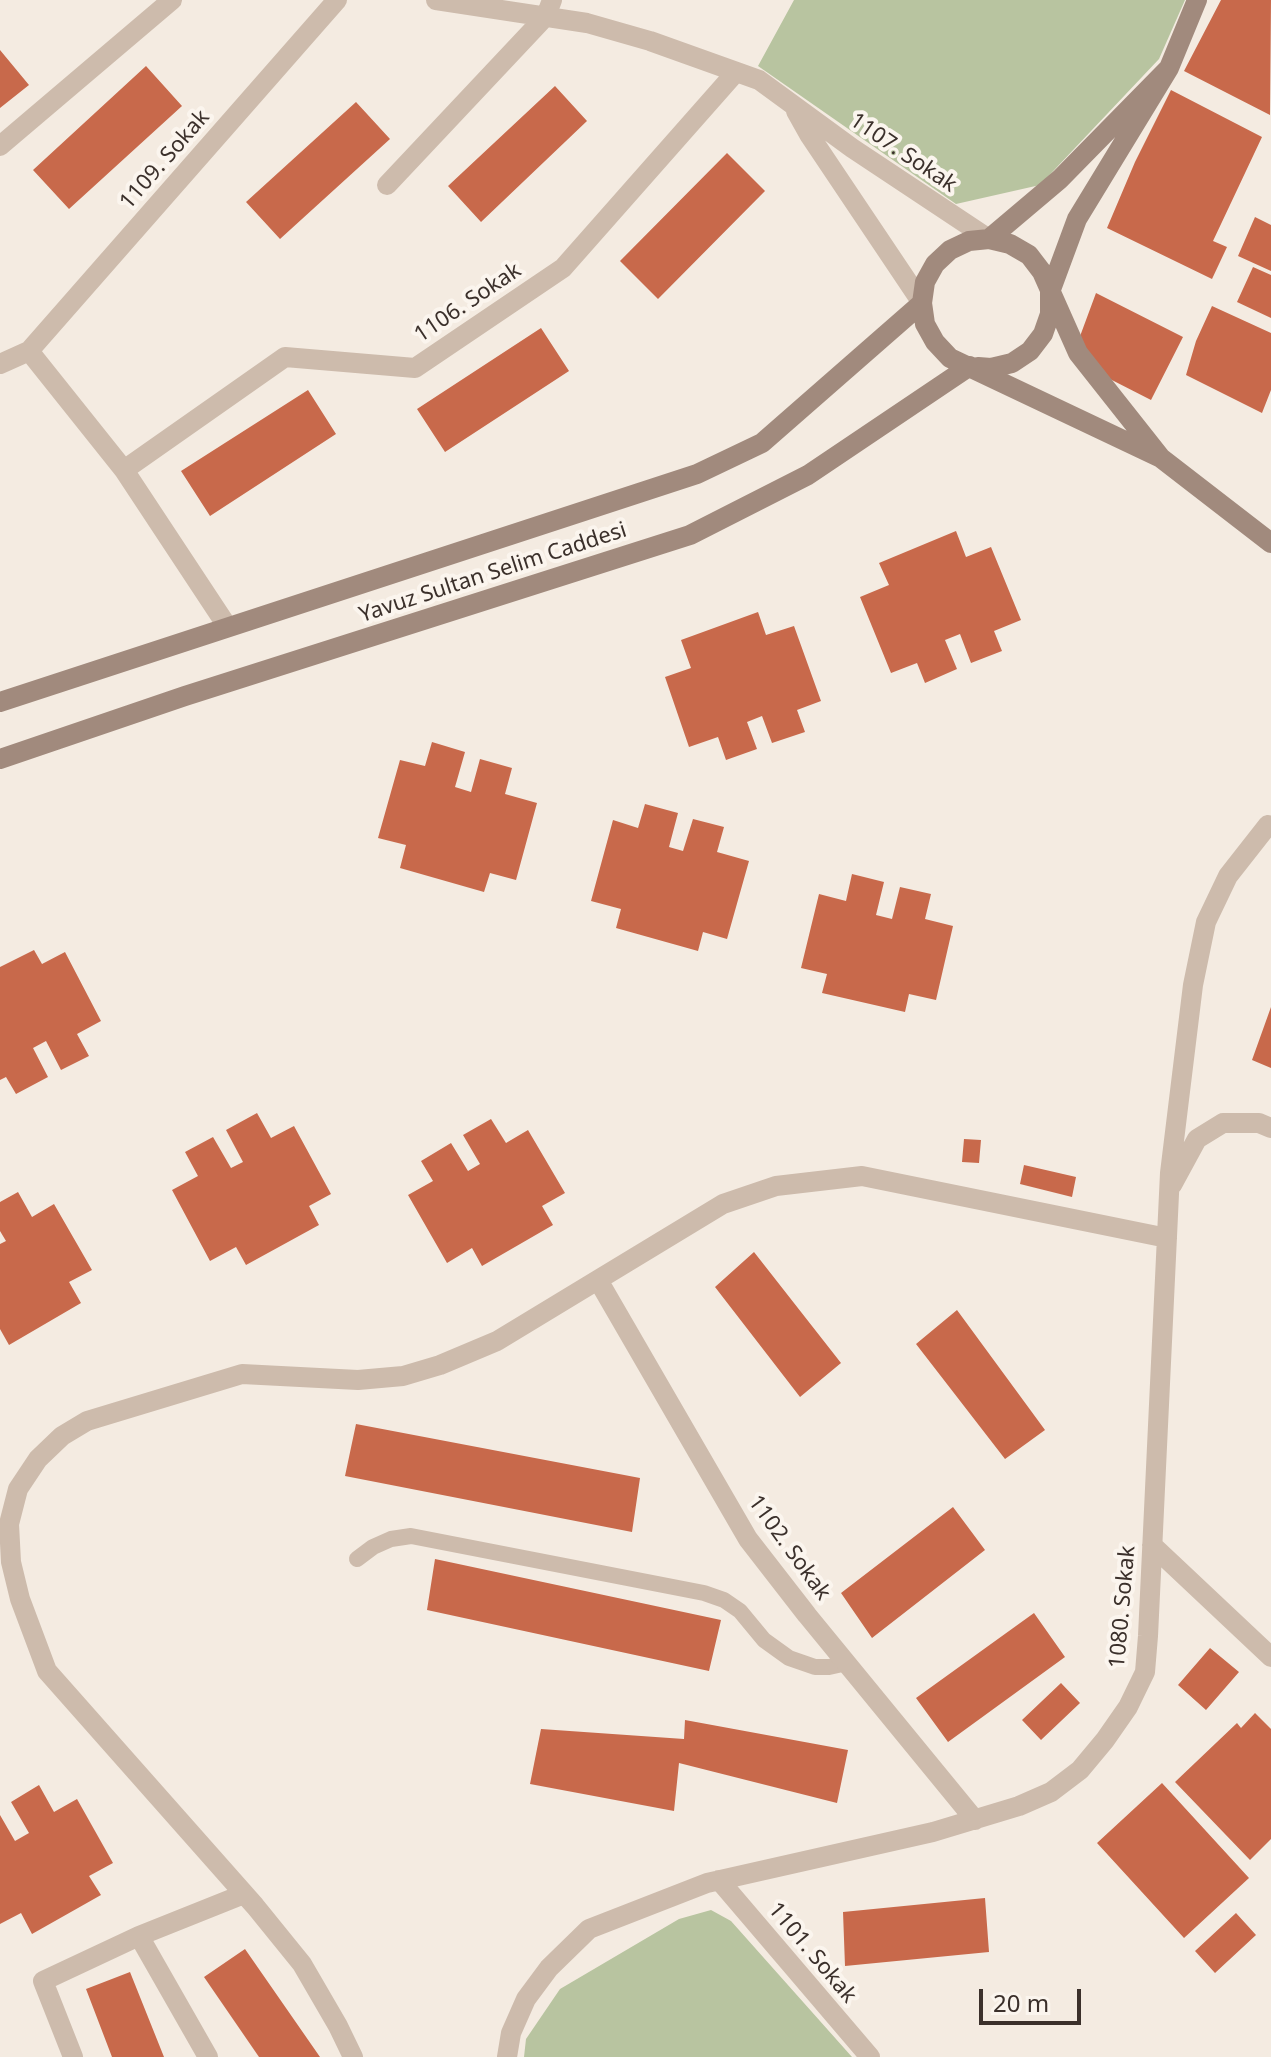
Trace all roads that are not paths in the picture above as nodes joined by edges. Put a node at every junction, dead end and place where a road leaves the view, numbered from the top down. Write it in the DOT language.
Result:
graph roads {
  1 [pos="172,0"];
  2 [pos="337,0"];
  3 [pos="436,0"];
  4 [pos="1197,0"];
  5 [pos="549,8"];
  6 [pos="1169,68"];
  7 [pos="736,72"];
  8 [pos="792,104"];
  9 [pos="0,146"];
  10 [pos="387,185"];
  11 [pos="989,239"];
  12 [pos="1050,292"];
  13 [pos="922,303"];
  14 [pos="29,351"];
  15 [pos="0,364"];
  16 [pos="970,366"];
  17 [pos="1161,458"];
  18 [pos="124,470"];
  19 [pos="1271,543"];
  20 [pos="227,626"];
  21 [pos="0,702"];
  22 [pos="0,759"];
  23 [pos="1268,825"];
  24 [pos="1271,1128"];
  25 [pos="1169,1193"];
  26 [pos="1167,1238"];
  27 [pos="598,1280"];
  28 [pos="1152,1545"];
  29 [pos="357,1559"];
  30 [pos="1271,1657"];
  31 [pos="847,1663"];
  32 [pos="975,1820"];
  33 [pos="719,1880"];
  34 [pos="244,1894"];
  35 [pos="139,1936"];
  36 [pos="73,2057"];
  37 [pos="208,2057"];
  38 [pos="353,2057"];
  39 [pos="507,2057"];
  40 [pos="870,2057"];
  1 -- 9 [label="street"];
  2 -- 14 [label="street, 1109. Sokak"];
  3 -- 5 [label="street, 1107. Sokak"];
  4 -- 6 [label="street"];
  5 -- 7 [label="street, 1107. Sokak"];
  5 -- 10 [label="street"];
  6 -- 11 [label="street"];
  6 -- 12 [label="street"];
  7 -- 8 [label="street, 1107. Sokak"];
  7 -- 18 [label="street, 1106. Sokak"];
  8 -- 11 [label="street, 1107. Sokak"];
  8 -- 13 [label="street, 1107. Sokak"];
  11 -- 12 [label="street"];
  11 -- 13 [label="street"];
  12 -- 16 [label="street"];
  12 -- 17 [label="street"];
  13 -- 16 [label="street"];
  13 -- 20 [label="street, Yavuz Sultan Selim Caddesi"];
  14 -- 15 [label="street"];
  14 -- 18 [label="street"];
  16 -- 17 [label="street"];
  16 -- 22 [label="street, Yavuz Sultan Selim Caddesi"];
  17 -- 19 [label="street"];
  18 -- 20 [label="street"];
  20 -- 21 [label="street, Yavuz Sultan Selim Caddesi"];
  23 -- 25 [label="street, 1080. Sokak"];
  24 -- 25 [label="street"];
  25 -- 26 [label="street, 1080. Sokak"];
  26 -- 27 [label="street"];
  26 -- 28 [label="street, 1080. Sokak"];
  27 -- 31 [label="street, 1102. Sokak"];
  27 -- 34 [label="street"];
  28 -- 30 [label="street"];
  28 -- 32 [label="street, 1080. Sokak"];
  29 -- 31 [label="lane"];
  31 -- 32 [label="street, 1102. Sokak"];
  32 -- 33 [label="street, 1080. Sokak"];
  33 -- 39 [label="street, 1080. Sokak"];
  33 -- 40 [label="street, 1101. Sokak"];
  34 -- 35 [label="street"];
  34 -- 38 [label="street"];
  35 -- 36 [label="street"];
  35 -- 37 [label="street"];
}
